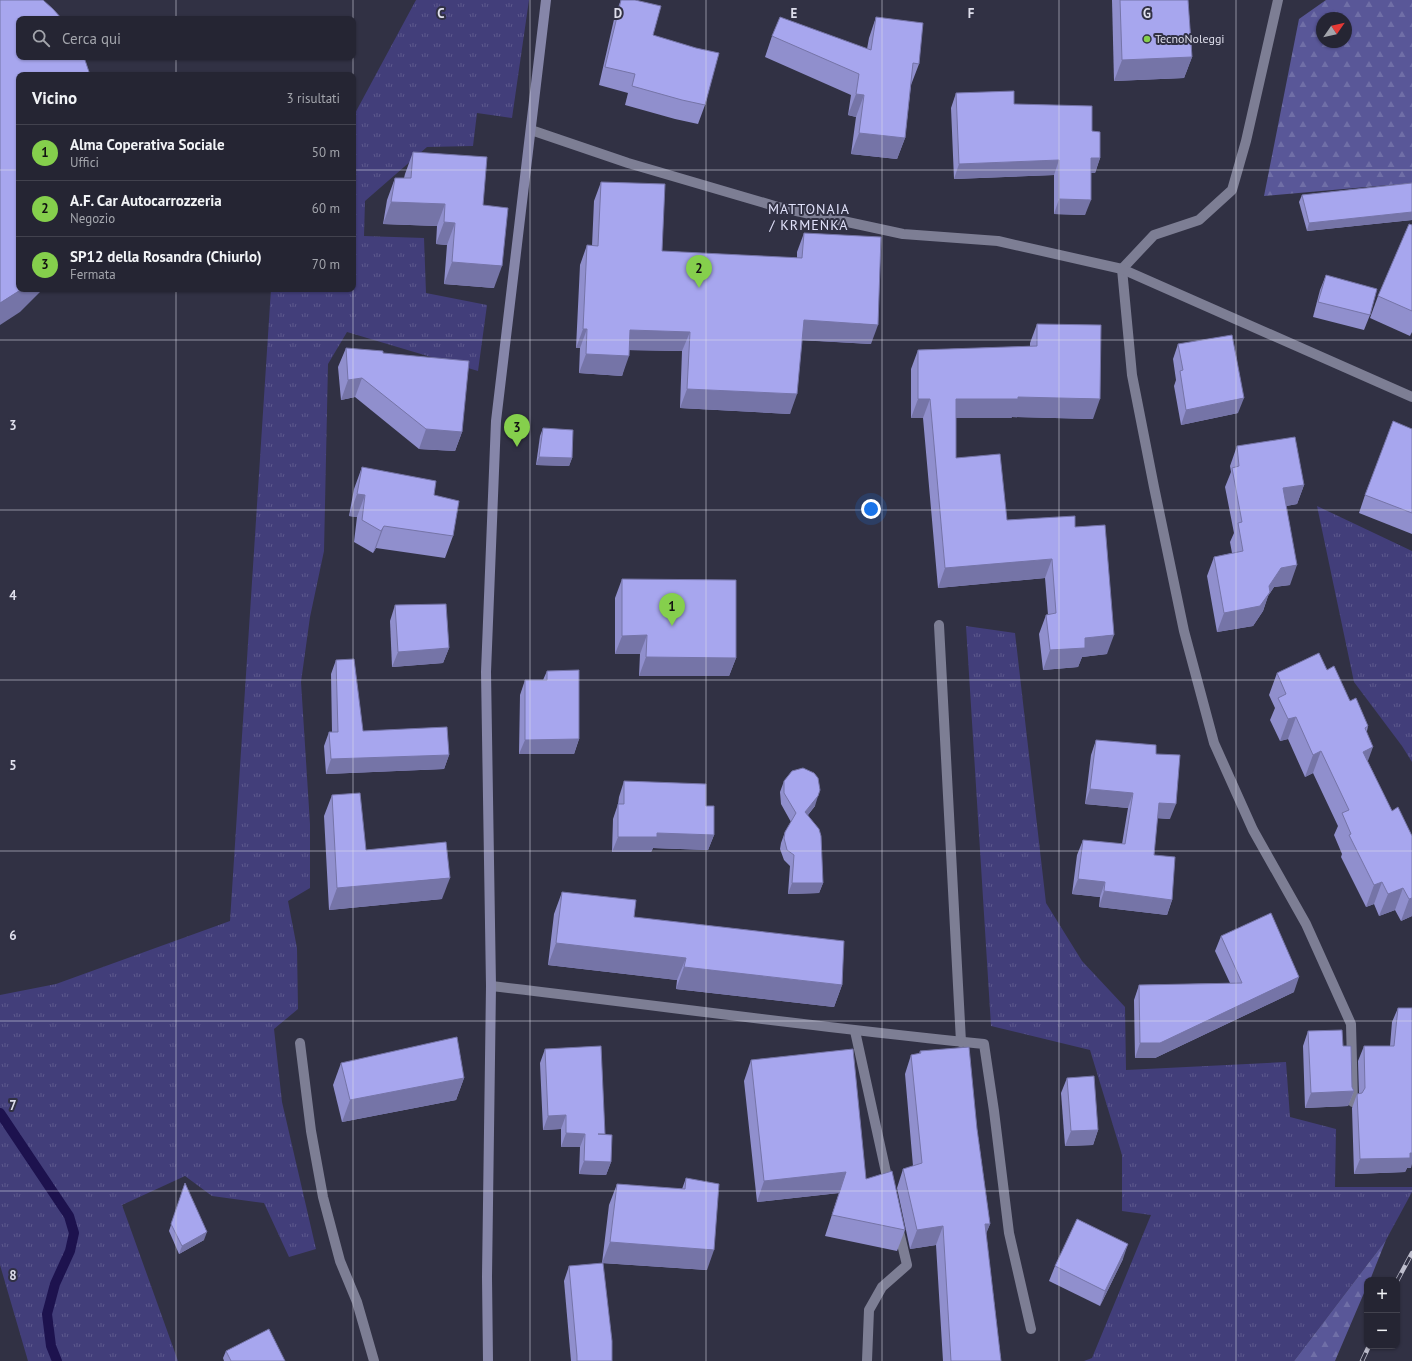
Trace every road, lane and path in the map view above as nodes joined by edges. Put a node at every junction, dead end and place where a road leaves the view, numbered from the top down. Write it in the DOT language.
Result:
graph roads {
  1 [pos="546,0"];
  2 [pos="1278,0"];
  3 [pos="531,130"];
  4 [pos="1122,269"];
  5 [pos="1412,397"];
  6 [pos="939,625"];
  7 [pos="491,986"];
  8 [pos="855,1031"];
  9 [pos="960,1042"];
  10 [pos="300,1043"];
  11 [pos="1353,1102"];
  12 [pos="891,1195"];
  13 [pos="896,1219"];
  14 [pos="1031,1330"];
  15 [pos="374,1361"];
  16 [pos="488,1361"];
  17 [pos="867,1361"];
  1 -- 3 [label="main road"];
  2 -- 4 [label="street"];
  3 -- 4 [label="street"];
  3 -- 7 [label="main road"];
  4 -- 5 [label="street"];
  4 -- 11 [label="street"];
  6 -- 9 [label="street"];
  7 -- 8 [label="street"];
  7 -- 16 [label="main road"];
  8 -- 9 [label="street"];
  8 -- 12 [label="street"];
  9 -- 14 [label="street"];
  10 -- 15 [label="street"];
  13 -- 17 [label="street"];
}
